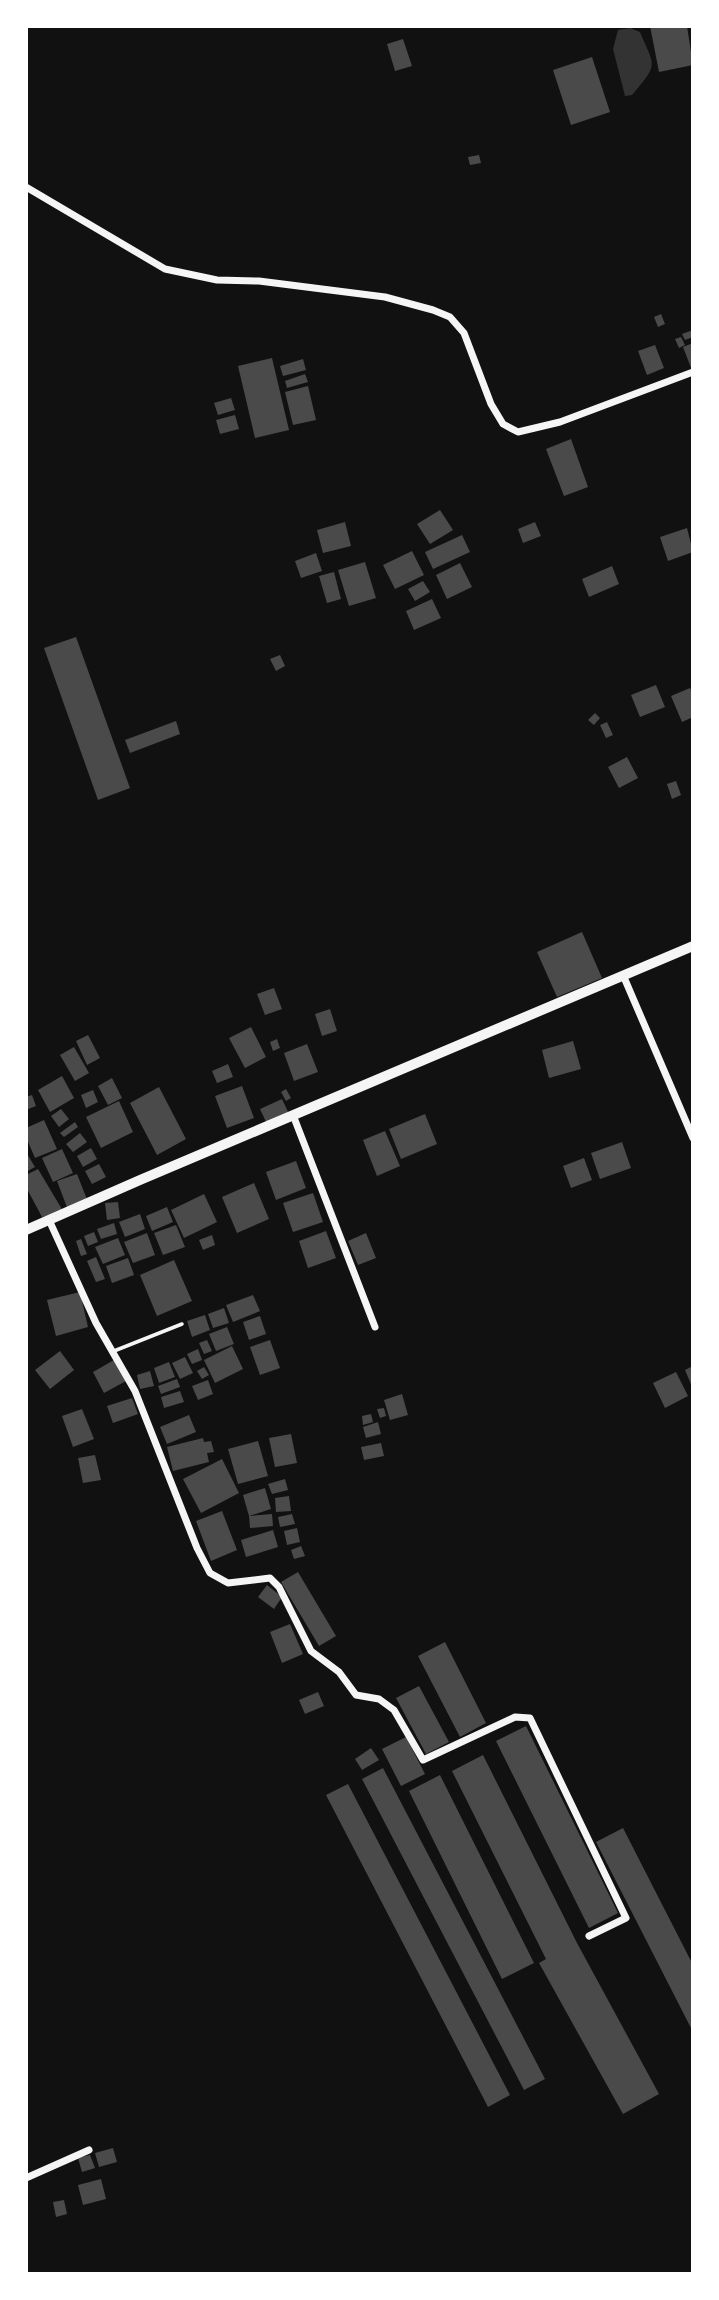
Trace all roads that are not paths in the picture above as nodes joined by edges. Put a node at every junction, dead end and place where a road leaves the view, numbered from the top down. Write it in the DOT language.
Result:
graph roads {
  1 [pos="26,187"];
  2 [pos="693,372"];
  3 [pos="693,946"];
  4 [pos="623,975"];
  5 [pos="293,1115"];
  6 [pos="693,1138"];
  7 [pos="49,1220"];
  8 [pos="26,1230"];
  9 [pos="181,1324"];
  10 [pos="375,1327"];
  11 [pos="112,1352"];
  12 [pos="589,1936"];
  13 [pos="89,2150"];
  14 [pos="26,2178"];
  1 -- 2 [label="street"];
  3 -- 4 [label="street"];
  4 -- 5 [label="street"];
  4 -- 6 [label="street"];
  5 -- 7 [label="street"];
  5 -- 10 [label="street"];
  7 -- 8 [label="street"];
  7 -- 11 [label="street"];
  9 -- 11 [label="lane"];
  11 -- 12 [label="street"];
  13 -- 14 [label="street"];
}
